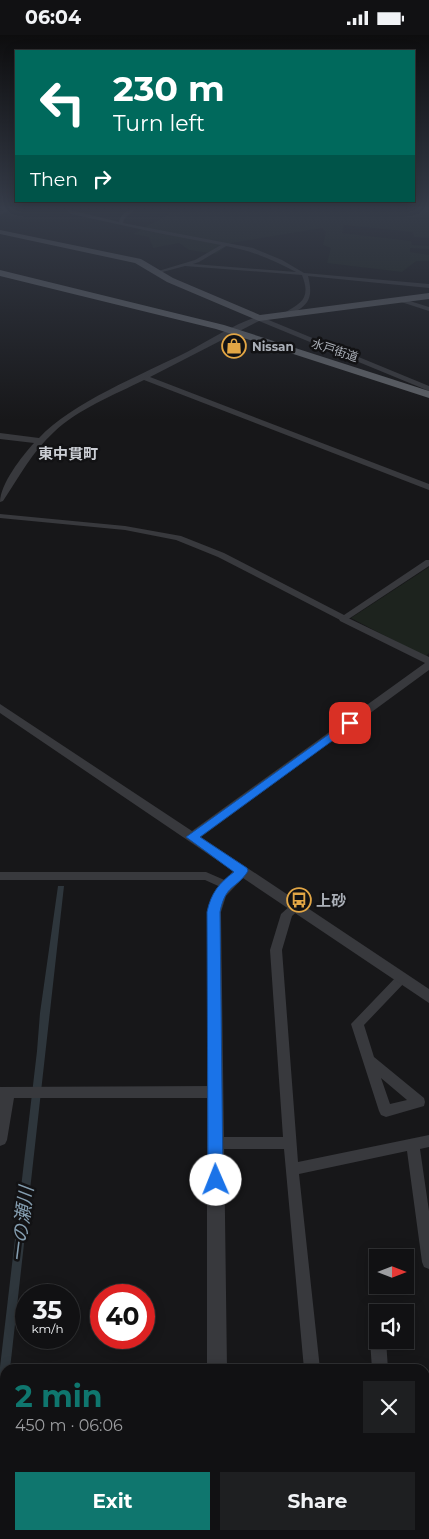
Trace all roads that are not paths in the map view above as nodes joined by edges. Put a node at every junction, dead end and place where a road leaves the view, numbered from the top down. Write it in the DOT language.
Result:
graph roads {
  1 [pos="22,279"];
  2 [pos="171,279"];
  3 [pos="306,279"];
  4 [pos="367,279"];
  5 [pos="429,285"];
  6 [pos="429,296"];
  7 [pos="400,300"];
  8 [pos="429,309"];
  9 [pos="286,314"];
  10 [pos="258,318"];
  11 [pos="232,331"];
  12 [pos="144,377"];
  13 [pos="429,389"];
  14 [pos="429,395"];
  15 [pos="0,436"];
  16 [pos="39,441"];
  17 [pos="429,487"];
  18 [pos="0,499"];
  19 [pos="0,516"];
  20 [pos="429,563"];
  21 [pos="344,619"];
  22 [pos="429,661"];
  23 [pos="429,665"];
  24 [pos="0,708"];
  25 [pos="192,837"];
  26 [pos="242,871"];
  27 [pos="0,876"];
  28 [pos="225,885"];
  29 [pos="296,907"];
  30 [pos="402,978"];
  31 [pos="429,997"];
  32 [pos="369,1060"];
  33 [pos="216,1092"];
  34 [pos="4,1093"];
  35 [pos="0,1140"];
  36 [pos="429,1141"];
  37 [pos="215,1143"];
  38 [pos="291,1143"];
  39 [pos="413,1145"];
  40 [pos="292,1169"];
  41 [pos="429,1262"];
  42 [pos="379,1349"];
  43 [pos="217,1364"];
  44 [pos="312,1364"];
  45 [pos="380,1364"];
  1 -- 11 [label="highway, 水戸街道"];
  2 -- 10 [label="main road"];
  3 -- 9 [label="street"];
  4 -- 5 [label="street"];
  6 -- 7 [label="main road"];
  7 -- 8 [label="street"];
  7 -- 9 [label="main road"];
  9 -- 10 [label="main road"];
  10 -- 11 [label="street"];
  10 -- 13 [label="street"];
  11 -- 12 [label="street"];
  11 -- 14 [label="highway, 水戸街道"];
  12 -- 16 [label="street"];
  12 -- 17 [label="street"];
  15 -- 16 [label="street"];
  16 -- 18 [label="street"];
  19 -- 21 [label="street"];
  20 -- 21 [label="street"];
  21 -- 22 [label="street"];
  23 -- 25 [label="street"];
  24 -- 25 [label="street"];
  25 -- 26 [label="street"];
  26 -- 28 [label="street"];
  26 -- 29 [label="street"];
  27 -- 28 [label="street"];
  28 -- 33 [label="street"];
  29 -- 30 [label="street"];
  29 -- 38 [label="street"];
  30 -- 31 [label="street"];
  30 -- 32 [label="street"];
  33 -- 34 [label="street"];
  33 -- 37 [label="street"];
  34 -- 35 [label="street"];
  36 -- 39 [label="street"];
  37 -- 38 [label="street"];
  37 -- 43 [label="street"];
  38 -- 40 [label="street"];
  39 -- 40 [label="street"];
  39 -- 41 [label="street"];
  40 -- 44 [label="street"];
  42 -- 45 [label="street"];
}
